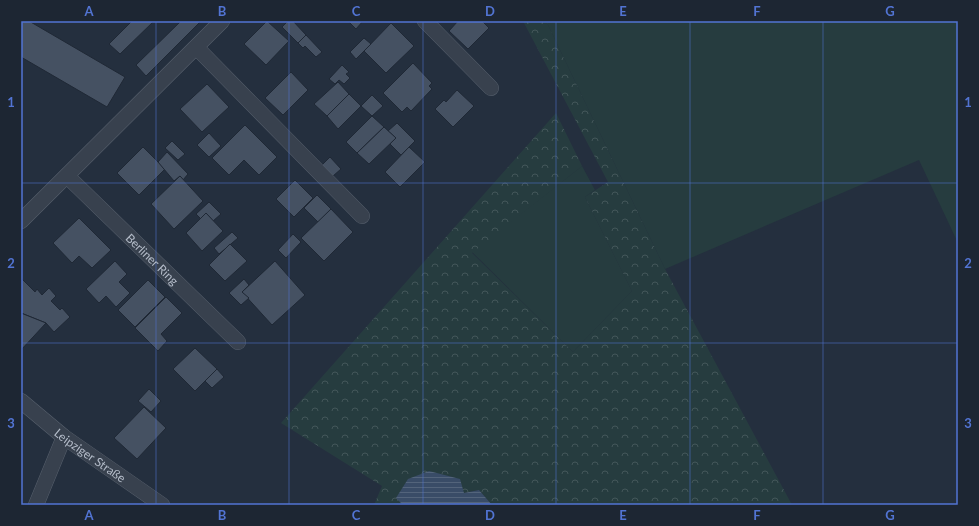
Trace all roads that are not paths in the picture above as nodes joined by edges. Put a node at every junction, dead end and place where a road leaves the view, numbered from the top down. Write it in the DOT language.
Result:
graph roads {
  1 [pos="222,21"];
  2 [pos="425,21"];
  3 [pos="196,47"];
  4 [pos="491,88"];
  5 [pos="67,176"];
  6 [pos="362,216"];
  7 [pos="21,221"];
  8 [pos="238,342"];
  9 [pos="21,401"];
  10 [pos="64,437"];
  11 [pos="36,505"];
  12 [pos="162,505"];
  1 -- 3 [label="street"];
  2 -- 4 [label="street"];
  3 -- 5 [label="street"];
  3 -- 6 [label="street"];
  5 -- 7 [label="street"];
  5 -- 8 [label="street, Berliner Ring"];
  9 -- 10 [label="street, Leipziger Straße"];
  10 -- 11 [label="street"];
  10 -- 12 [label="street, Leipziger Straße"];
}
